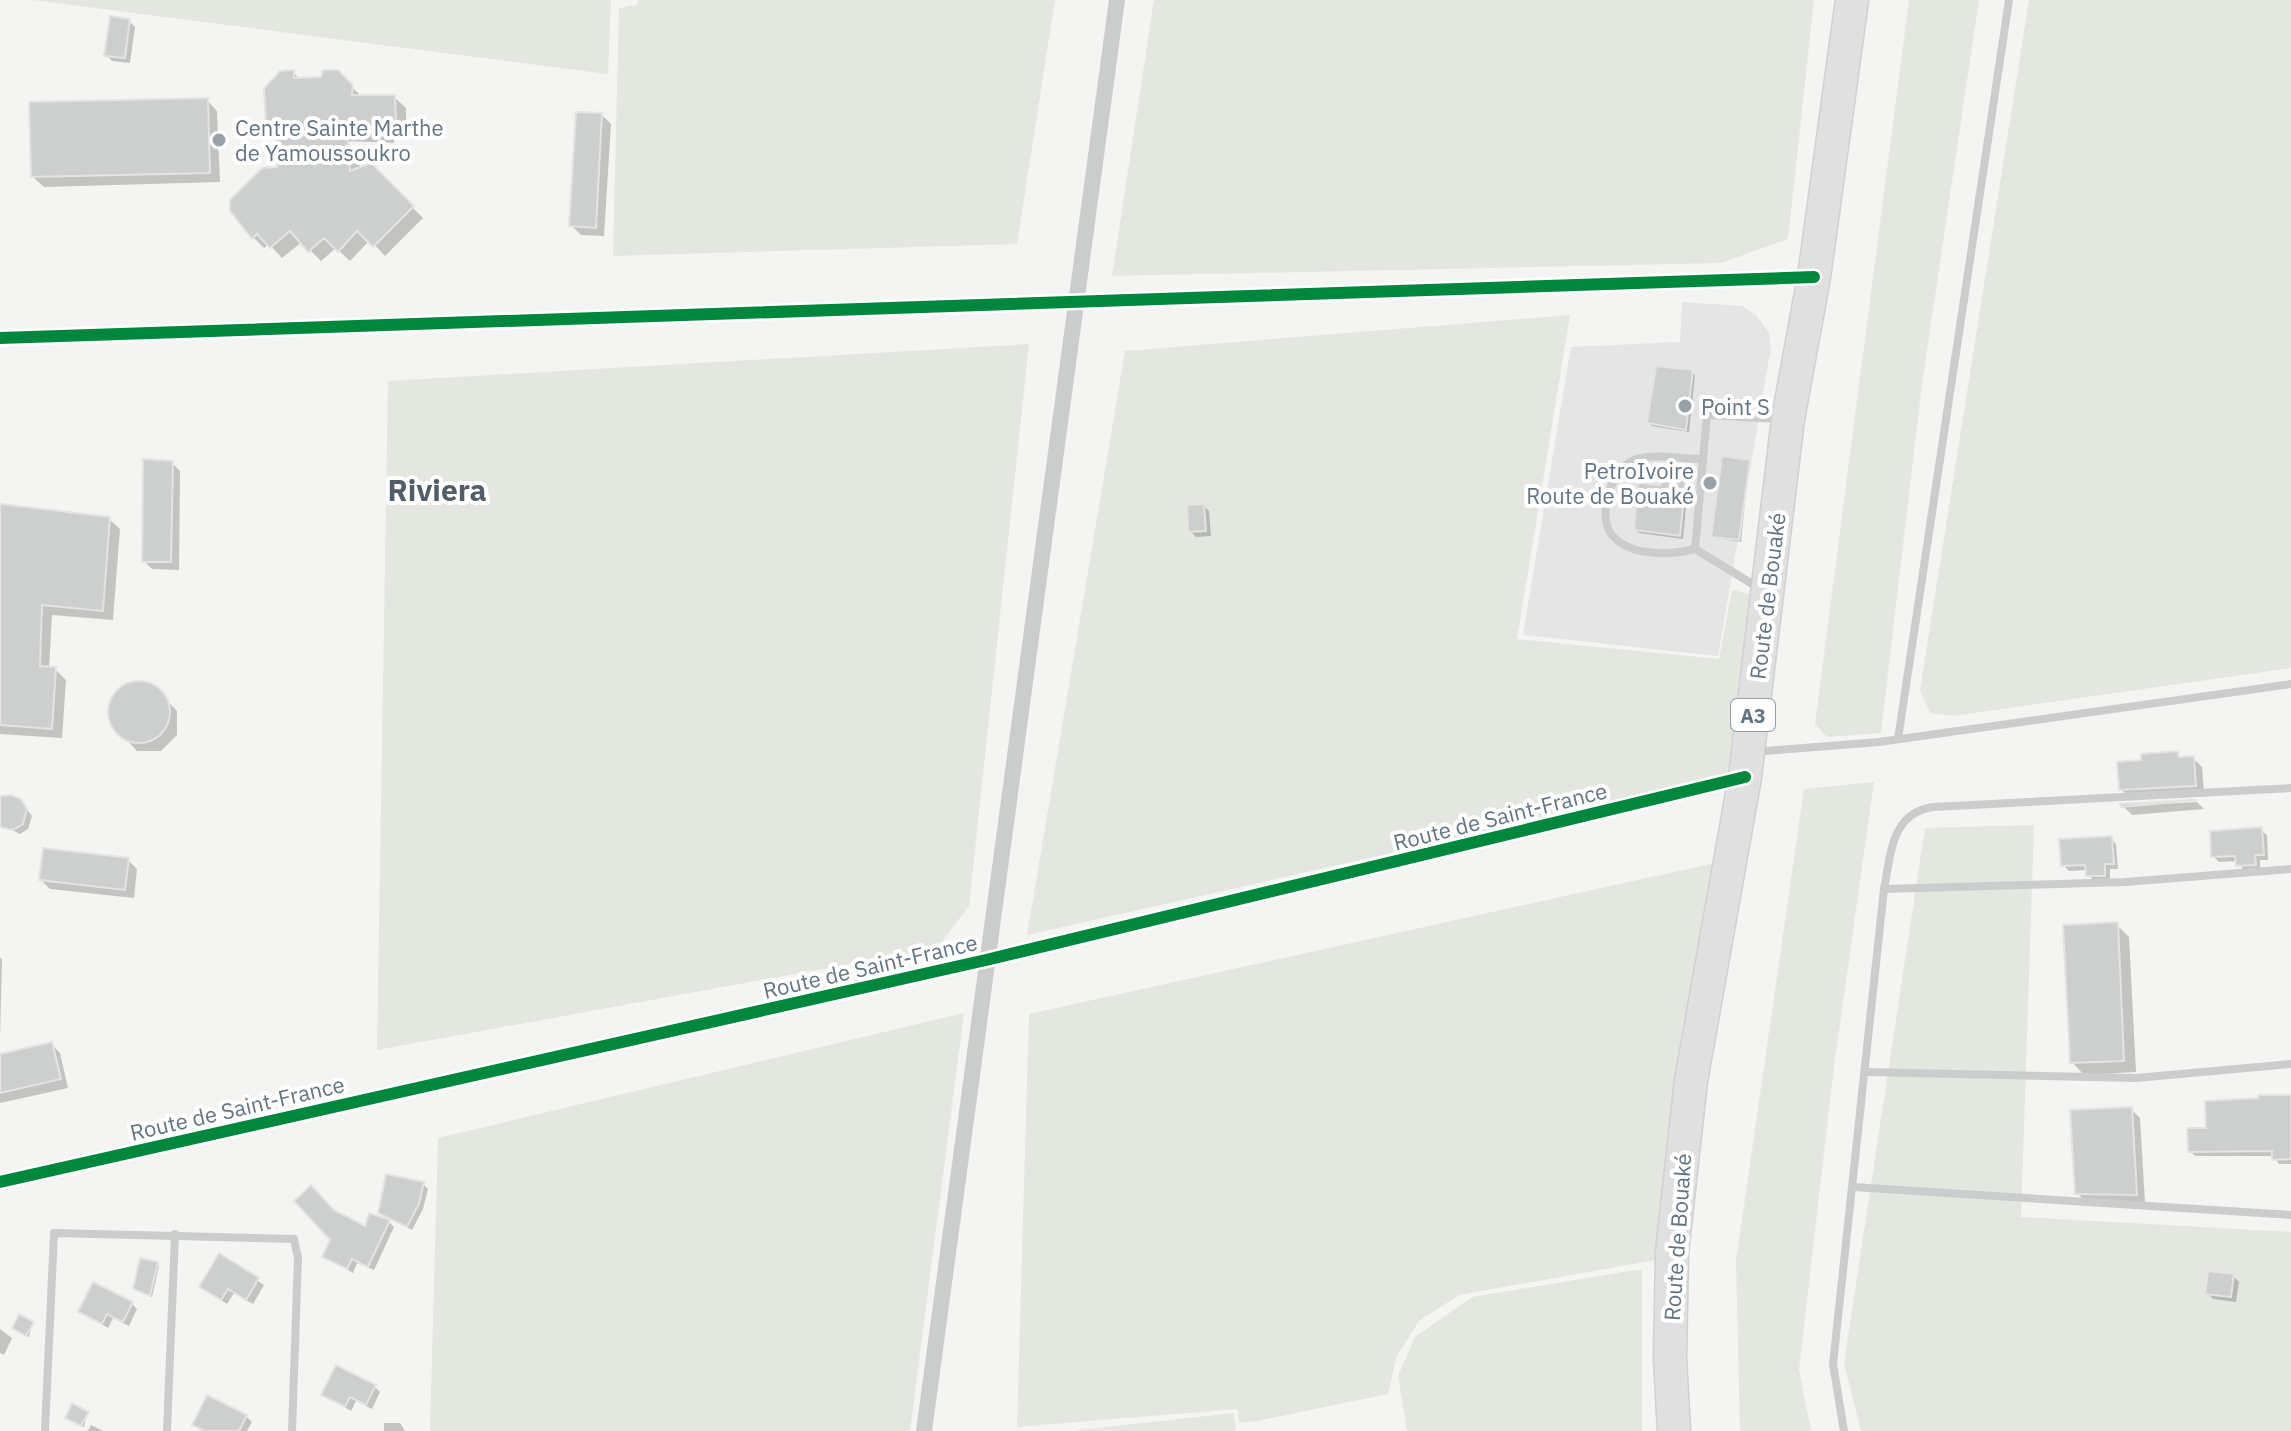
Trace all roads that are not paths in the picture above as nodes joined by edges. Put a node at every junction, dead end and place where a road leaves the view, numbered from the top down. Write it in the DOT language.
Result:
graph roads {
  1 [pos="1117,0"];
  2 [pos="1852,0"];
  3 [pos="2009,0"];
  4 [pos="1814,277"];
  5 [pos="1077,302"];
  6 [pos="0,338"];
  7 [pos="1788,419"];
  8 [pos="1703,459"];
  9 [pos="1695,549"];
  10 [pos="1768,593"];
  11 [pos="2291,684"];
  12 [pos="1898,739"];
  13 [pos="1747,765"];
  14 [pos="2291,788"];
  15 [pos="2291,869"];
  16 [pos="1884,889"];
  17 [pos="986,960"];
  18 [pos="2291,1064"];
  19 [pos="1866,1072"];
  20 [pos="0,1182"];
  21 [pos="1853,1187"];
  22 [pos="2291,1215"];
  23 [pos="175,1234"];
  24 [pos="45,1431"];
  25 [pos="167,1431"];
  26 [pos="292,1431"];
  27 [pos="924,1431"];
  28 [pos="1674,1431"];
  29 [pos="1844,1431"];
  1 -- 5 [label="street"];
  2 -- 4 [label="highway, Route de Bouaké / A3"];
  3 -- 12 [label="lane"];
  4 -- 5 [label="street"];
  4 -- 7 [label="highway, Route de Bouaké / A3"];
  5 -- 6 [label="street"];
  5 -- 17 [label="street"];
  7 -- 8 [label="lane"];
  7 -- 10 [label="highway, Route de Bouaké / A3"];
  8 -- 9 [label="lane"];
  8 -- 9 [label="lane"];
  9 -- 10 [label="lane"];
  10 -- 13 [label="highway, Route de Bouaké / A3"];
  11 -- 12 [label="lane"];
  12 -- 13 [label="lane"];
  13 -- 17 [label="street, Route de Saint-France"];
  13 -- 28 [label="highway, Route de Bouaké / A3"];
  14 -- 16 [label="lane"];
  15 -- 16 [label="lane"];
  16 -- 19 [label="lane"];
  17 -- 20 [label="street, Route de Saint-France"];
  17 -- 27 [label="street"];
  18 -- 19 [label="lane"];
  19 -- 21 [label="lane"];
  21 -- 22 [label="lane"];
  21 -- 29 [label="lane"];
  23 -- 24 [label="lane"];
  23 -- 25 [label="lane"];
  23 -- 26 [label="lane"];
}
